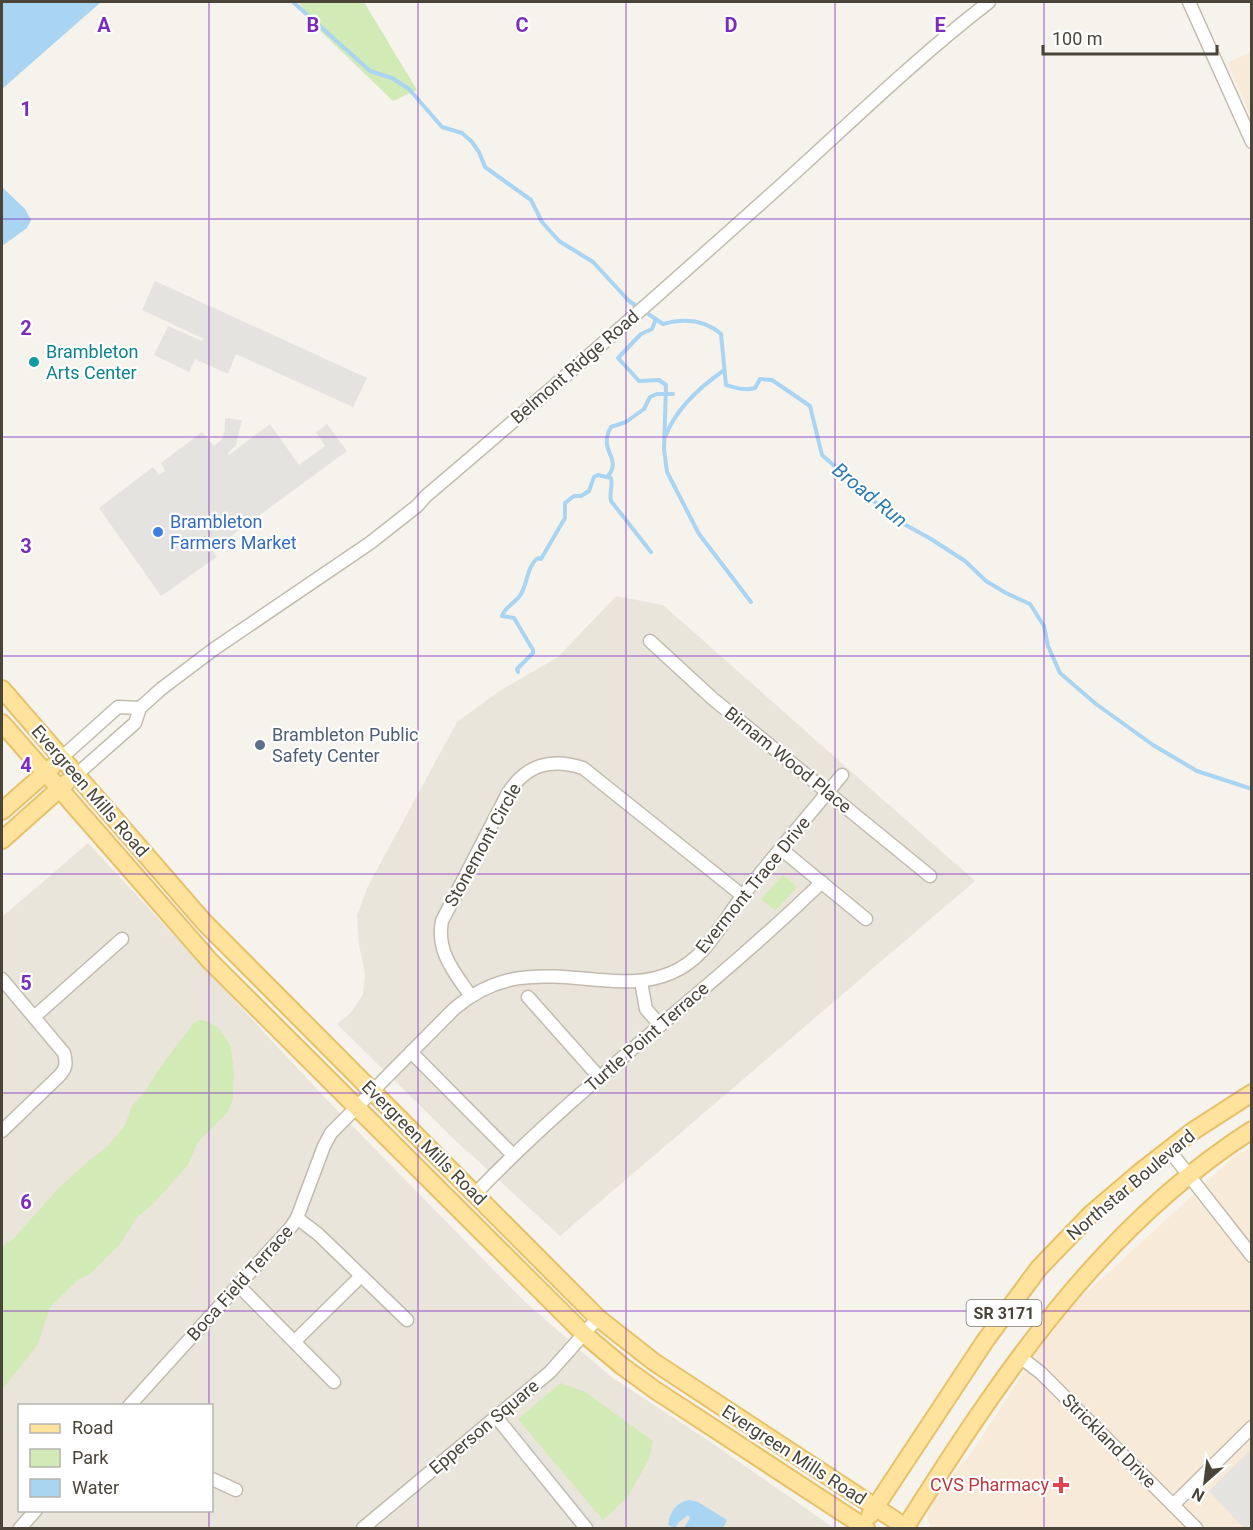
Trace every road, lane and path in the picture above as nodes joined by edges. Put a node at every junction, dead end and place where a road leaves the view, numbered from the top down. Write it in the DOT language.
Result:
graph roads {
  1 [pos="988,2"];
  2 [pos="1189,2"];
  3 [pos="1251,142"];
  4 [pos="650,641"];
  5 [pos="2,689"];
  6 [pos="140,708"];
  7 [pos="2,723"];
  8 [pos="61,758"];
  9 [pos="45,773"];
  10 [pos="76,775"];
  11 [pos="842,775"];
  12 [pos="59,789"];
  13 [pos="827,793"];
  14 [pos="2,811"];
  15 [pos="2,840"];
  16 [pos="781,849"];
  17 [pos="930,876"];
  18 [pos="822,882"];
  19 [pos="743,896"];
  20 [pos="866,919"];
  21 [pos="122,939"];
  22 [pos="2,979"];
  23 [pos="641,982"];
  24 [pos="470,996"];
  25 [pos="528,997"];
  26 [pos="34,1017"];
  27 [pos="660,1025"];
  28 [pos="411,1052"];
  29 [pos="600,1078"];
  30 [pos="372,1091"];
  31 [pos="1251,1093"];
  32 [pos="357,1107"];
  33 [pos="1251,1130"];
  34 [pos="2,1131"];
  35 [pos="1169,1150"];
  36 [pos="513,1155"];
  37 [pos="1190,1175"];
  38 [pos="475,1194"];
  39 [pos="297,1218"];
  40 [pos="1251,1256"];
  41 [pos="361,1276"];
  42 [pos="239,1286"];
  43 [pos="598,1318"];
  44 [pos="406,1320"];
  45 [pos="584,1334"];
  46 [pos="295,1341"];
  47 [pos="1019,1356"];
  48 [pos="334,1382"];
  49 [pos="131,1404"];
  50 [pos="497,1418"];
  51 [pos="1251,1427"];
  52 [pos="213,1479"];
  53 [pos="237,1490"];
  54 [pos="1173,1505"];
  55 [pos="875,1507"];
  56 [pos="34,1512"];
  57 [pos="20,1528"];
  58 [pos="363,1528"];
  59 [pos="586,1528"];
  60 [pos="863,1528"];
  61 [pos="906,1528"];
  62 [pos="1196,1528"];
  1 -- 6 [label="street, Belmont Ridge Road"];
  2 -- 3 [label="street"];
  4 -- 13 [label="street, Birnam Wood Place"];
  5 -- 8 [label="main road, Evergreen Mills Road"];
  6 -- 8 [label="street"];
  6 -- 10 [label="street, Belmont Ridge Road"];
  7 -- 9 [label="main road, Evergreen Mills Road"];
  8 -- 9 [label="main road"];
  8 -- 10 [label="main road, Evergreen Mills Road"];
  9 -- 12 [label="main road, Evergreen Mills Road"];
  9 -- 14 [label="main road"];
  10 -- 12 [label="main road, Belmont Ridge Road"];
  10 -- 30 [label="main road, Evergreen Mills Road"];
  11 -- 13 [label="street, Evermont Trace Drive"];
  12 -- 15 [label="main road, Belmont Ridge Road"];
  12 -- 32 [label="main road, Evergreen Mills Road"];
  13 -- 16 [label="street, Evermont Trace Drive"];
  13 -- 17 [label="street, Birnam Wood Place"];
  16 -- 18 [label="street"];
  16 -- 19 [label="street, Evermont Trace Drive"];
  18 -- 20 [label="street"];
  18 -- 27 [label="street, Turtle Point Terrace"];
  19 -- 23 [label="street, Evermont Trace Drive"];
  19 -- 24 [label="street, Stonemont Circle"];
  21 -- 26 [label="street"];
  22 -- 26 [label="street"];
  23 -- 24 [label="street, Evermont Trace Drive"];
  23 -- 27 [label="street"];
  24 -- 28 [label="street, Evermont Trace Drive"];
  25 -- 29 [label="street"];
  26 -- 34 [label="street"];
  27 -- 29 [label="street, Turtle Point Terrace"];
  28 -- 30 [label="street, Evermont Trace Drive"];
  28 -- 36 [label="street"];
  29 -- 36 [label="street, Turtle Point Terrace"];
  30 -- 32 [label="street, Boca Field Terrace"];
  30 -- 38 [label="main road, Evergreen Mills Road"];
  31 -- 35 [label="main road, Northstar Boulevard / SR 3171"];
  32 -- 39 [label="street, Boca Field Terrace"];
  32 -- 45 [label="main road, Evergreen Mills Road"];
  33 -- 37 [label="main road, Northstar Boulevard / SR 3171"];
  35 -- 37 [label="street"];
  35 -- 55 [label="main road, Northstar Boulevard / SR 3171"];
  36 -- 38 [label="street, Turtle Point Terrace"];
  37 -- 40 [label="street"];
  37 -- 47 [label="main road, Northstar Boulevard / SR 3171"];
  38 -- 43 [label="main road, Evergreen Mills Road"];
  39 -- 41 [label="street"];
  39 -- 42 [label="street, Boca Field Terrace"];
  41 -- 44 [label="street"];
  41 -- 46 [label="street"];
  42 -- 46 [label="street"];
  42 -- 49 [label="street, Boca Field Terrace"];
  43 -- 45 [label="street, Epperson Square"];
  43 -- 55 [label="main road, Evergreen Mills Road"];
  45 -- 50 [label="street, Epperson Square"];
  45 -- 60 [label="main road, Evergreen Mills Road"];
  46 -- 48 [label="street"];
  47 -- 54 [label="street, Strickland Drive"];
  47 -- 61 [label="main road, Northstar Boulevard / SR 3171"];
  50 -- 58 [label="street, Epperson Square"];
  50 -- 59 [label="street"];
  51 -- 54 [label="street"];
  52 -- 53 [label="street"];
  54 -- 62 [label="street, Strickland Drive"];
  55 -- 60 [label="main road, Northstar Boulevard / SR 3171"];
  55 -- 61 [label="main road, Evergreen Mills Road"];
  56 -- 57 [label="street"];
}
